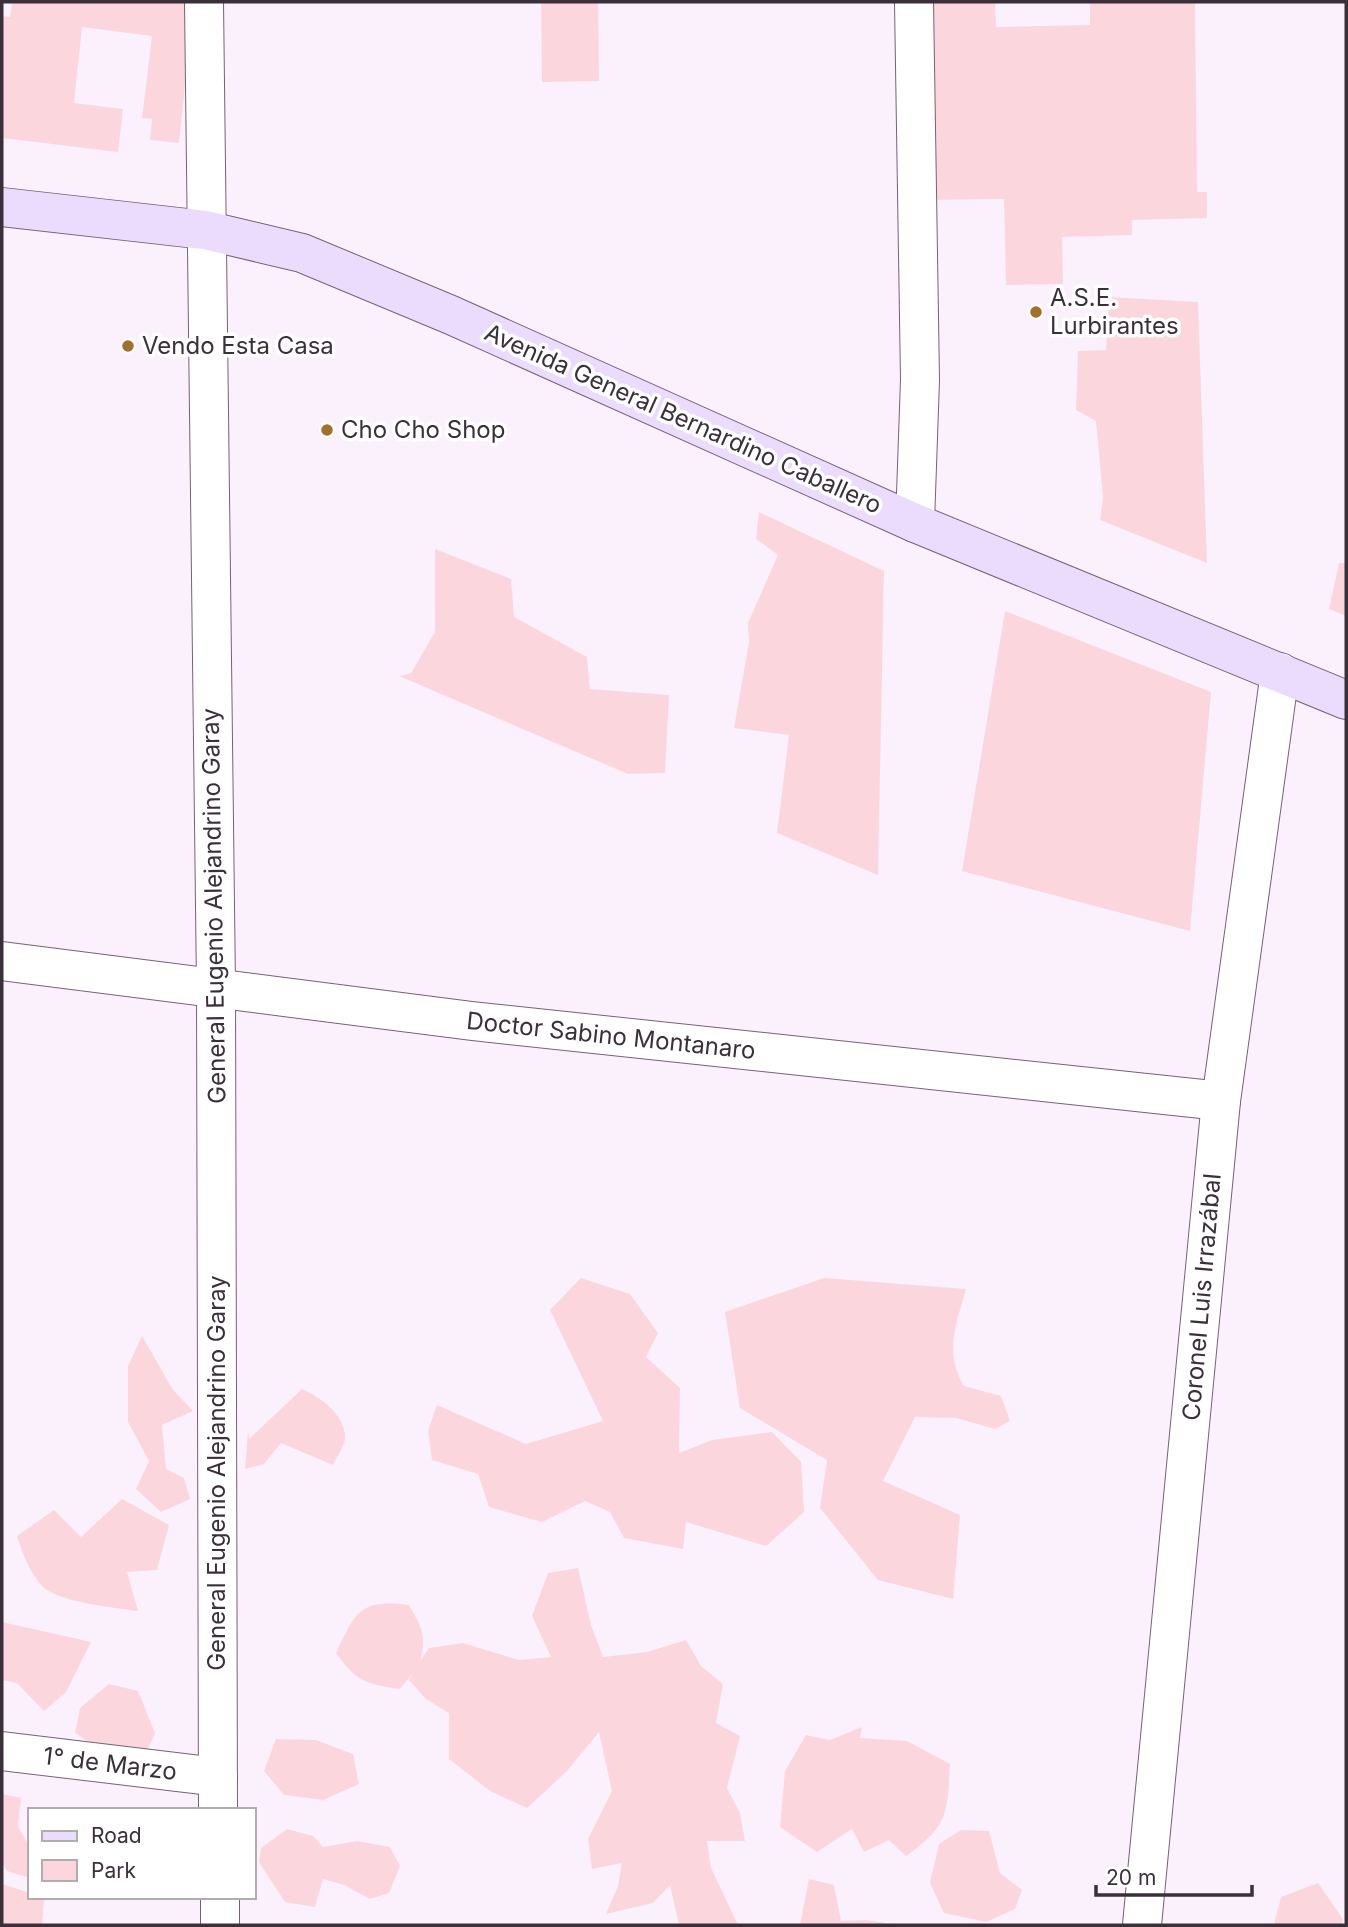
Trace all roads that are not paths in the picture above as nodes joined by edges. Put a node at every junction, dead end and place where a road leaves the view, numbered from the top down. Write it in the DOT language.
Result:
graph roads {
  1 [pos="204,2"];
  2 [pos="914,2"];
  3 [pos="2,206"];
  4 [pos="205,230"];
  5 [pos="915,523"];
  6 [pos="1280,672"];
  7 [pos="1346,700"];
  8 [pos="2,961"];
  9 [pos="216,987"];
  10 [pos="1221,1101"];
  11 [pos="2,1751"];
  12 [pos="218,1793"];
  13 [pos="220,1899"];
  14 [pos="220,1925"];
  15 [pos="1142,1925"];
  1 -- 4 [label="street, General Eugenio Alejandrino Garay"];
  2 -- 5 [label="street"];
  3 -- 4 [label="main road, Avenida General Bernardino Caballero"];
  4 -- 5 [label="main road, Avenida General Bernardino Caballero"];
  4 -- 9 [label="street, General Eugenio Alejandrino Garay"];
  5 -- 6 [label="main road, Avenida General Bernardino Caballero"];
  6 -- 7 [label="main road, Avenida General Bernardino Caballero"];
  6 -- 10 [label="street, Coronel Luis Irrazábal"];
  8 -- 9 [label="street, Doctor Sabino Montanaro"];
  9 -- 10 [label="street, Doctor Sabino Montanaro"];
  9 -- 12 [label="street, General Eugenio Alejandrino Garay"];
  10 -- 15 [label="street, Coronel Luis Irrazábal"];
  11 -- 12 [label="street, 1° de Marzo"];
  13 -- 14 [label="street"];
}
